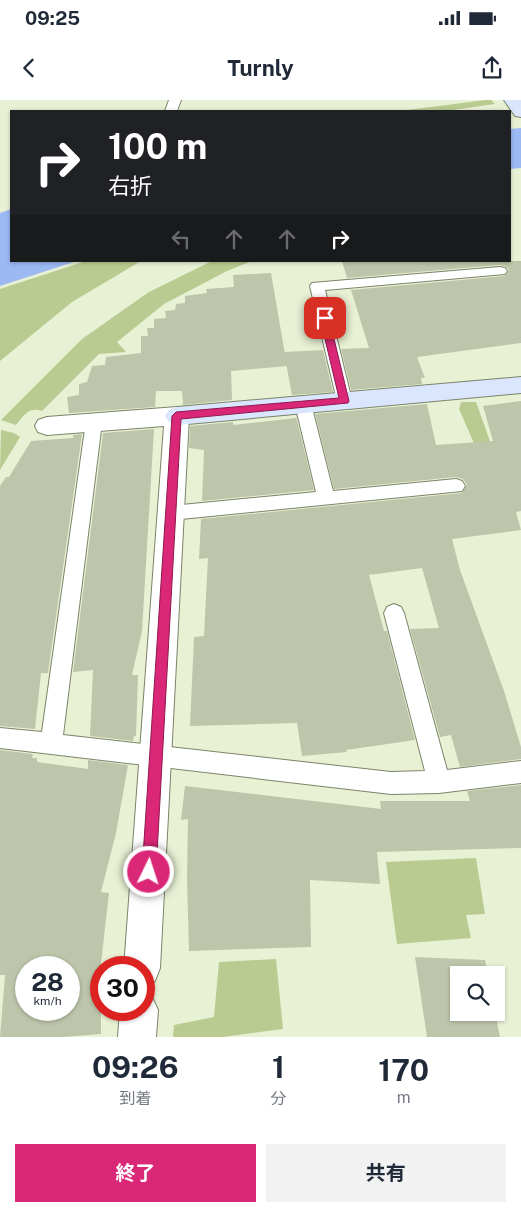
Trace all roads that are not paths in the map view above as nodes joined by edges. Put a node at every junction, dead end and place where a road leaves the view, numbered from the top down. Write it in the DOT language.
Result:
graph roads {
  1 [pos="500,271"];
  2 [pos="521,385"];
  3 [pos="344,401"];
  4 [pos="303,404"];
  5 [pos="176,416"];
  6 [pos="94,422"];
  7 [pos="46,426"];
  8 [pos="456,486"];
  9 [pos="326,498"];
  10 [pos="171,513"];
  11 [pos="394,613"];
  12 [pos="0,738"];
  13 [pos="51,744"];
  14 [pos="157,757"];
  15 [pos="521,772"];
  16 [pos="439,782"];
  17 [pos="143,956"];
  18 [pos="138,1021"];
  19 [pos="137,1037"];
  1 -- 3 [label="lane"];
  2 -- 3 [label="street"];
  3 -- 4 [label="street"];
  4 -- 5 [label="street"];
  4 -- 9 [label="lane"];
  5 -- 6 [label="street"];
  5 -- 10 [label="street"];
  6 -- 7 [label="street"];
  6 -- 13 [label="lane"];
  8 -- 9 [label="lane"];
  9 -- 10 [label="lane"];
  10 -- 14 [label="street"];
  11 -- 16 [label="lane"];
  12 -- 13 [label="lane"];
  13 -- 14 [label="lane"];
  14 -- 16 [label="lane"];
  14 -- 17 [label="street"];
  15 -- 16 [label="lane"];
  18 -- 19 [label="street"];
}
